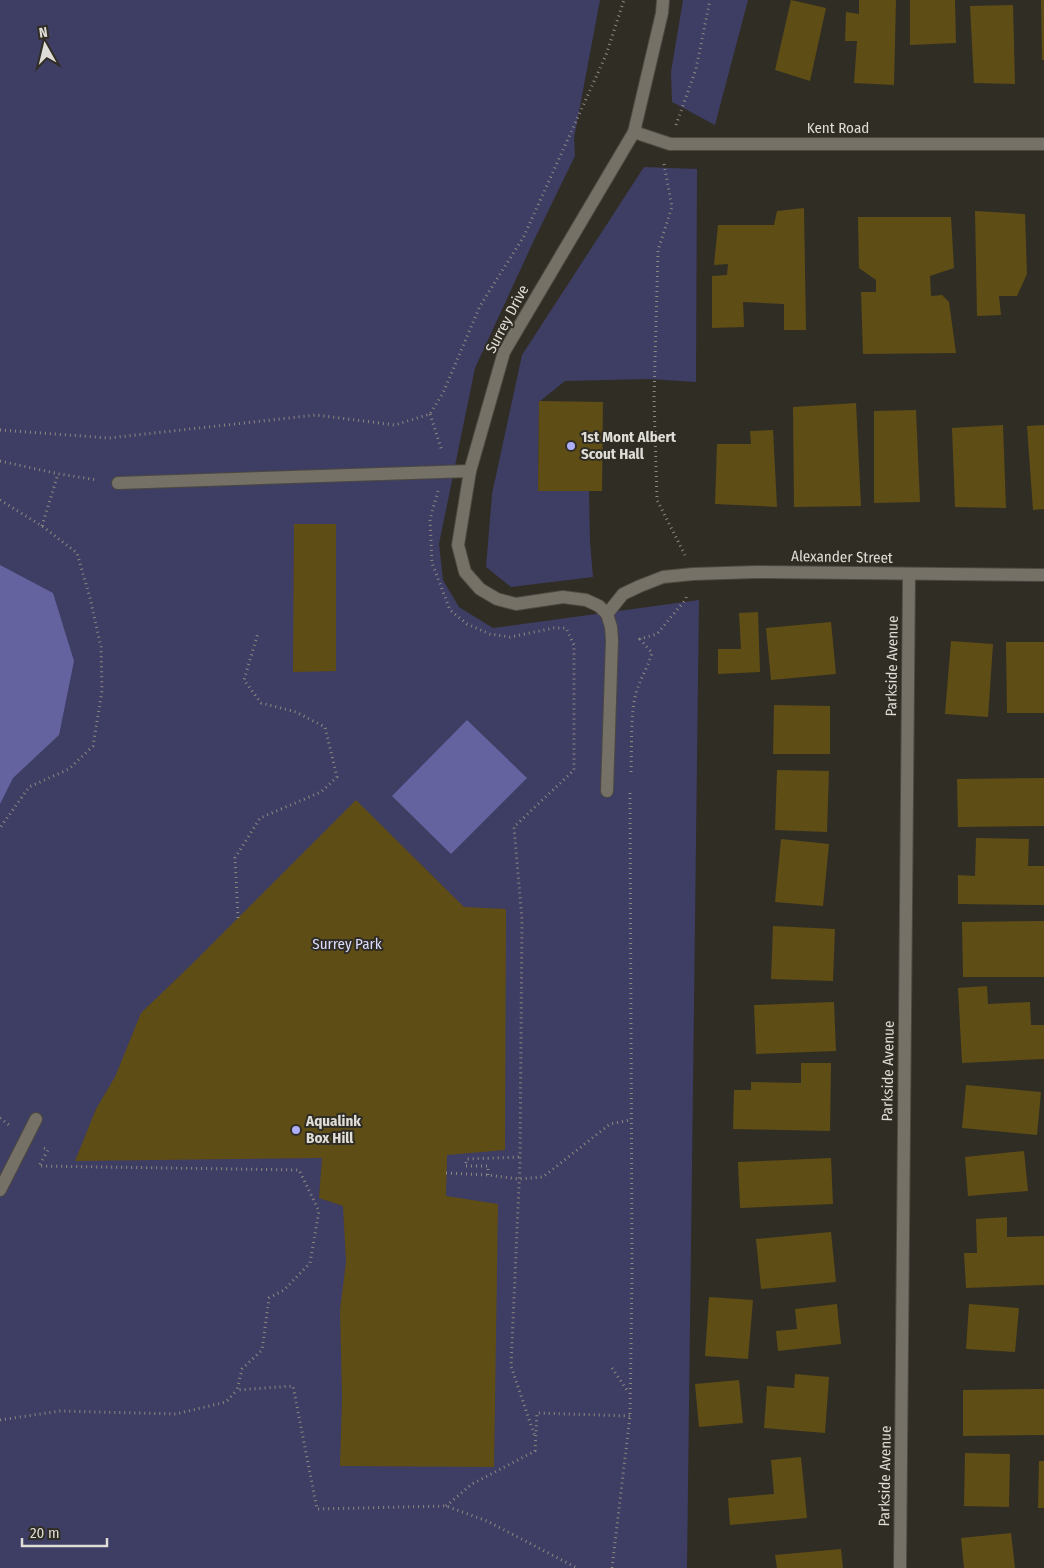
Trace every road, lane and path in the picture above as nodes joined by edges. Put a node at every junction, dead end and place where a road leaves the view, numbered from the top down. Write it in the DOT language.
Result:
graph roads {
  1 [pos="624,0"];
  2 [pos="663,0"];
  3 [pos="710,0"];
  4 [pos="634,132"];
  5 [pos="670,144"];
  6 [pos="1044,144"];
  7 [pos="430,414"];
  8 [pos="0,430"];
  9 [pos="0,461"];
  10 [pos="443,471"];
  11 [pos="470,471"];
  12 [pos="58,474"];
  13 [pos="118,483"];
  14 [pos="0,500"];
  15 [pos="42,526"];
  16 [pos="693,574"];
  17 [pos="909,574"];
  18 [pos="1044,575"];
  19 [pos="607,614"];
  20 [pos="258,633"];
  21 [pos="631,777"];
  22 [pos="630,786"];
  23 [pos="607,791"];
  24 [pos="0,828"];
  25 [pos="238,918"];
  26 [pos="0,1118"];
  27 [pos="36,1119"];
  28 [pos="630,1120"];
  29 [pos="27,1136"];
  30 [pos="520,1157"];
  31 [pos="446,1173"];
  32 [pos="488,1175"];
  33 [pos="519,1179"];
  34 [pos="0,1190"];
  35 [pos="612,1368"];
  36 [pos="237,1390"];
  37 [pos="630,1394"];
  38 [pos="630,1416"];
  39 [pos="0,1420"];
  40 [pos="535,1437"];
  41 [pos="446,1506"];
  42 [pos="577,1568"];
  43 [pos="612,1568"];
  44 [pos="900,1568"];
  1 -- 7 [label="path"];
  2 -- 4 [label="street, Surrey Drive"];
  3 -- 5 [label="path"];
  4 -- 5 [label="street, Kent Road"];
  4 -- 11 [label="street, Surrey Drive"];
  5 -- 6 [label="street, Kent Road"];
  5 -- 16 [label="path"];
  7 -- 8 [label="path"];
  7 -- 10 [label="path"];
  9 -- 12 [label="path"];
  10 -- 11 [label="street"];
  10 -- 13 [label="street"];
  10 -- 30 [label="path"];
  11 -- 19 [label="street, Surrey Drive"];
  12 -- 13 [label="path"];
  12 -- 15 [label="path"];
  14 -- 15 [label="path"];
  15 -- 24 [label="path"];
  16 -- 17 [label="street, Alexander Street"];
  16 -- 19 [label="street, Alexander Street"];
  16 -- 21 [label="path"];
  17 -- 18 [label="street, Alexander Street"];
  17 -- 44 [label="street, Parkside Avenue"];
  19 -- 23 [label="street"];
  20 -- 25 [label="path"];
  22 -- 28 [label="path"];
  26 -- 29 [label="path"];
  27 -- 29 [label="street"];
  28 -- 33 [label="path"];
  28 -- 37 [label="path"];
  29 -- 34 [label="street"];
  29 -- 36 [label="path"];
  30 -- 32 [label="path"];
  30 -- 33 [label="path"];
  31 -- 32 [label="path"];
  32 -- 33 [label="path"];
  33 -- 40 [label="path"];
  35 -- 37 [label="path"];
  36 -- 39 [label="path"];
  36 -- 41 [label="path"];
  37 -- 38 [label="path"];
  38 -- 40 [label="path"];
  38 -- 43 [label="path"];
  40 -- 41 [label="path"];
  41 -- 42 [label="path"];
}
